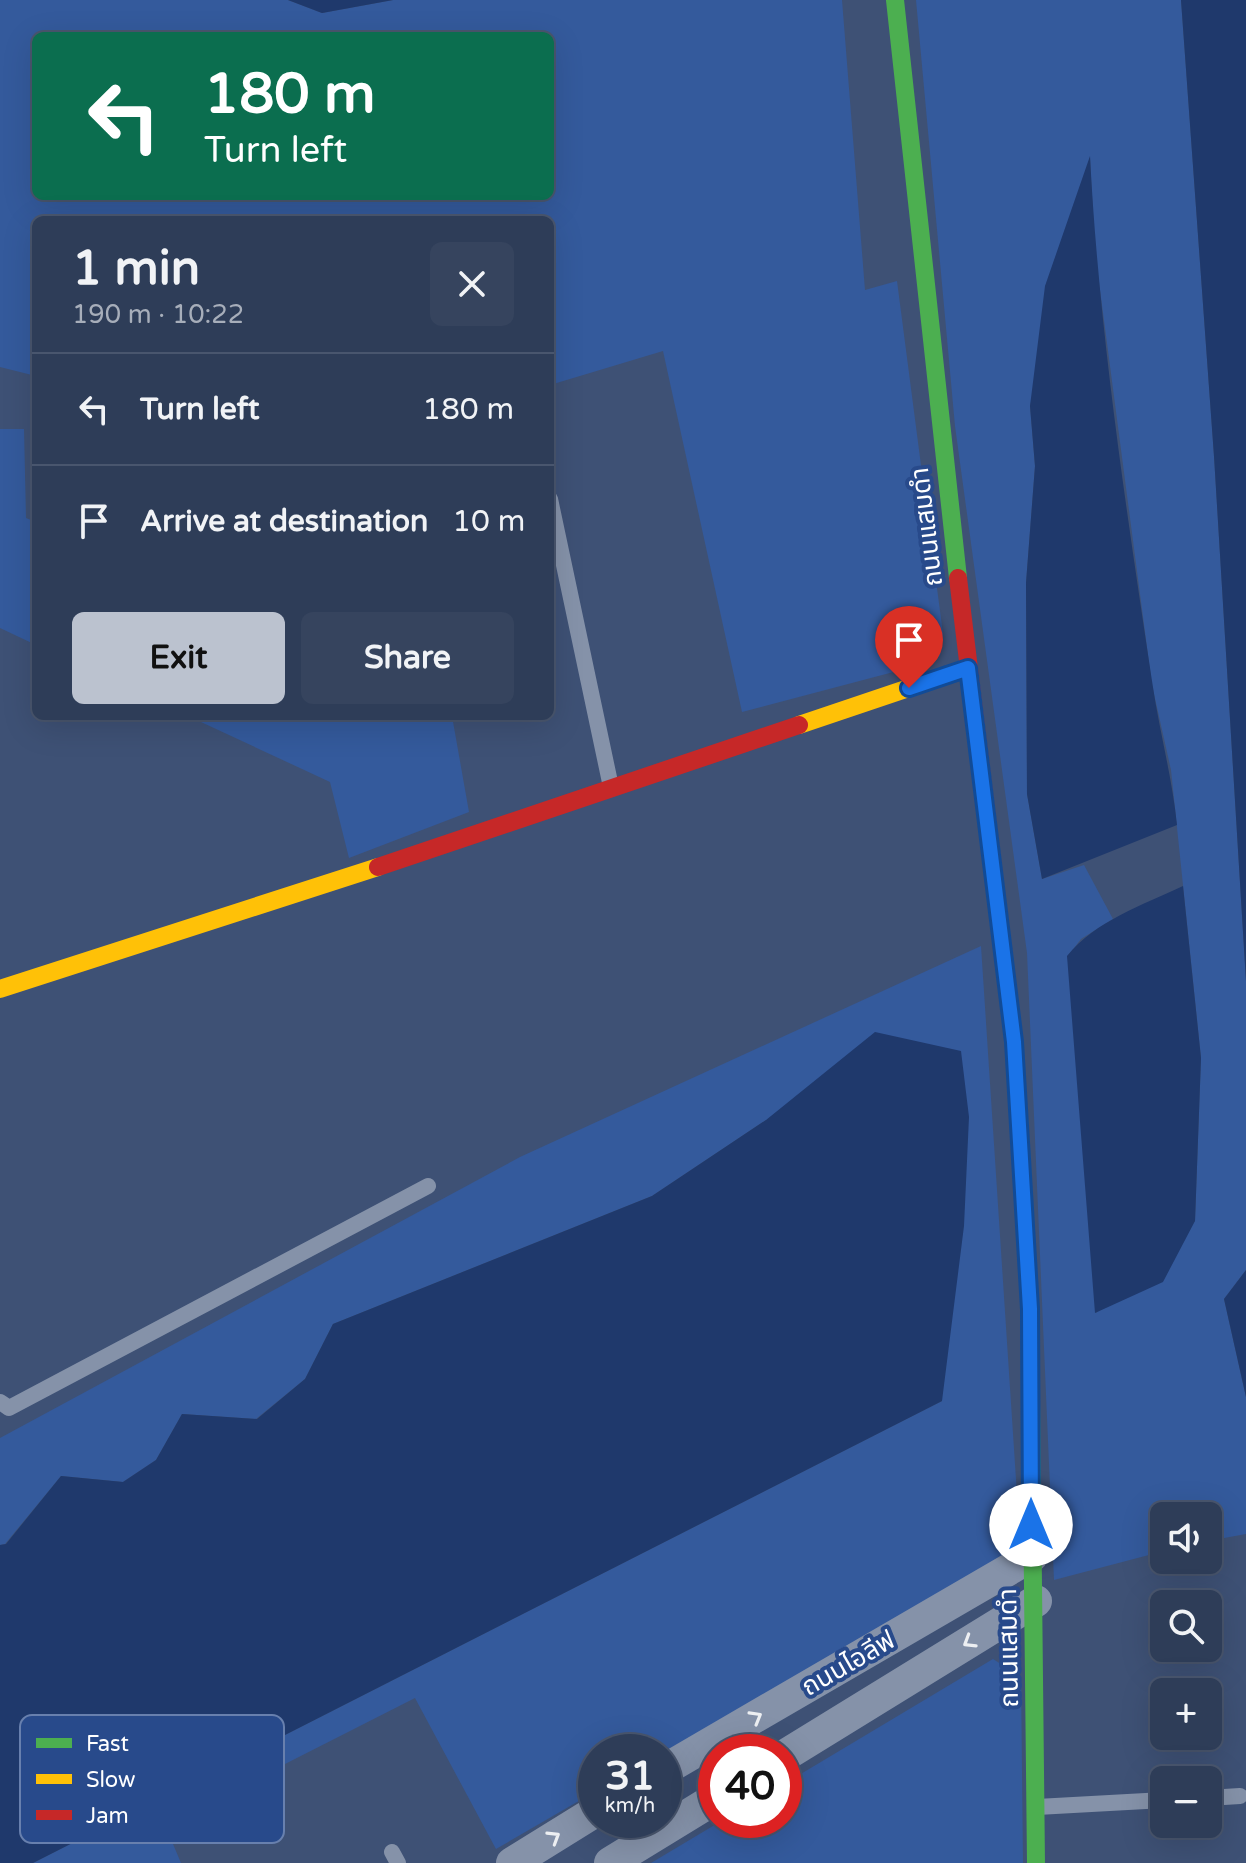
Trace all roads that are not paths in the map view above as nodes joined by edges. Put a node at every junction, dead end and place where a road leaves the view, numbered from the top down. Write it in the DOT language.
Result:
graph roads {
  1 [pos="895,0"];
  2 [pos="554,518"];
  3 [pos="968,668"];
  4 [pos="612,788"];
  5 [pos="0,989"];
  6 [pos="428,1186"];
  7 [pos="0,1402"];
  8 [pos="1032,1556"];
  9 [pos="1036,1601"];
  10 [pos="802,1745"];
  11 [pos="682,1760"];
  12 [pos="1240,1796"];
  13 [pos="1222,1797"];
  14 [pos="1150,1801"];
  15 [pos="1035,1808"];
  16 [pos="698,1809"];
  17 [pos="578,1822"];
  18 [pos="512,1863"];
  19 [pos="610,1863"];
  20 [pos="1036,1863"];
  1 -- 3 [label="street, ถนนแสมดำ"];
  2 -- 4 [label="lane"];
  3 -- 4 [label="street"];
  3 -- 8 [label="street, ถนนแสมดำ"];
  4 -- 5 [label="street"];
  6 -- 7 [label="lane"];
  8 -- 9 [label="street, ถนนแสมดำ"];
  11 -- 8 [label="street, ถนนไอลีฟ, one-way"];
  9 -- 10 [label="street, ถนนไอลีฟ, one-way"];
  9 -- 15 [label="street, ถนนแสมดำ"];
  12 -- 13 [label="lane"];
  14 -- 15 [label="lane"];
  15 -- 20 [label="street, ถนนแสมดำ"];
  16 -- 19 [label="street"];
  18 -- 17 [label="street, one-way"];
}
